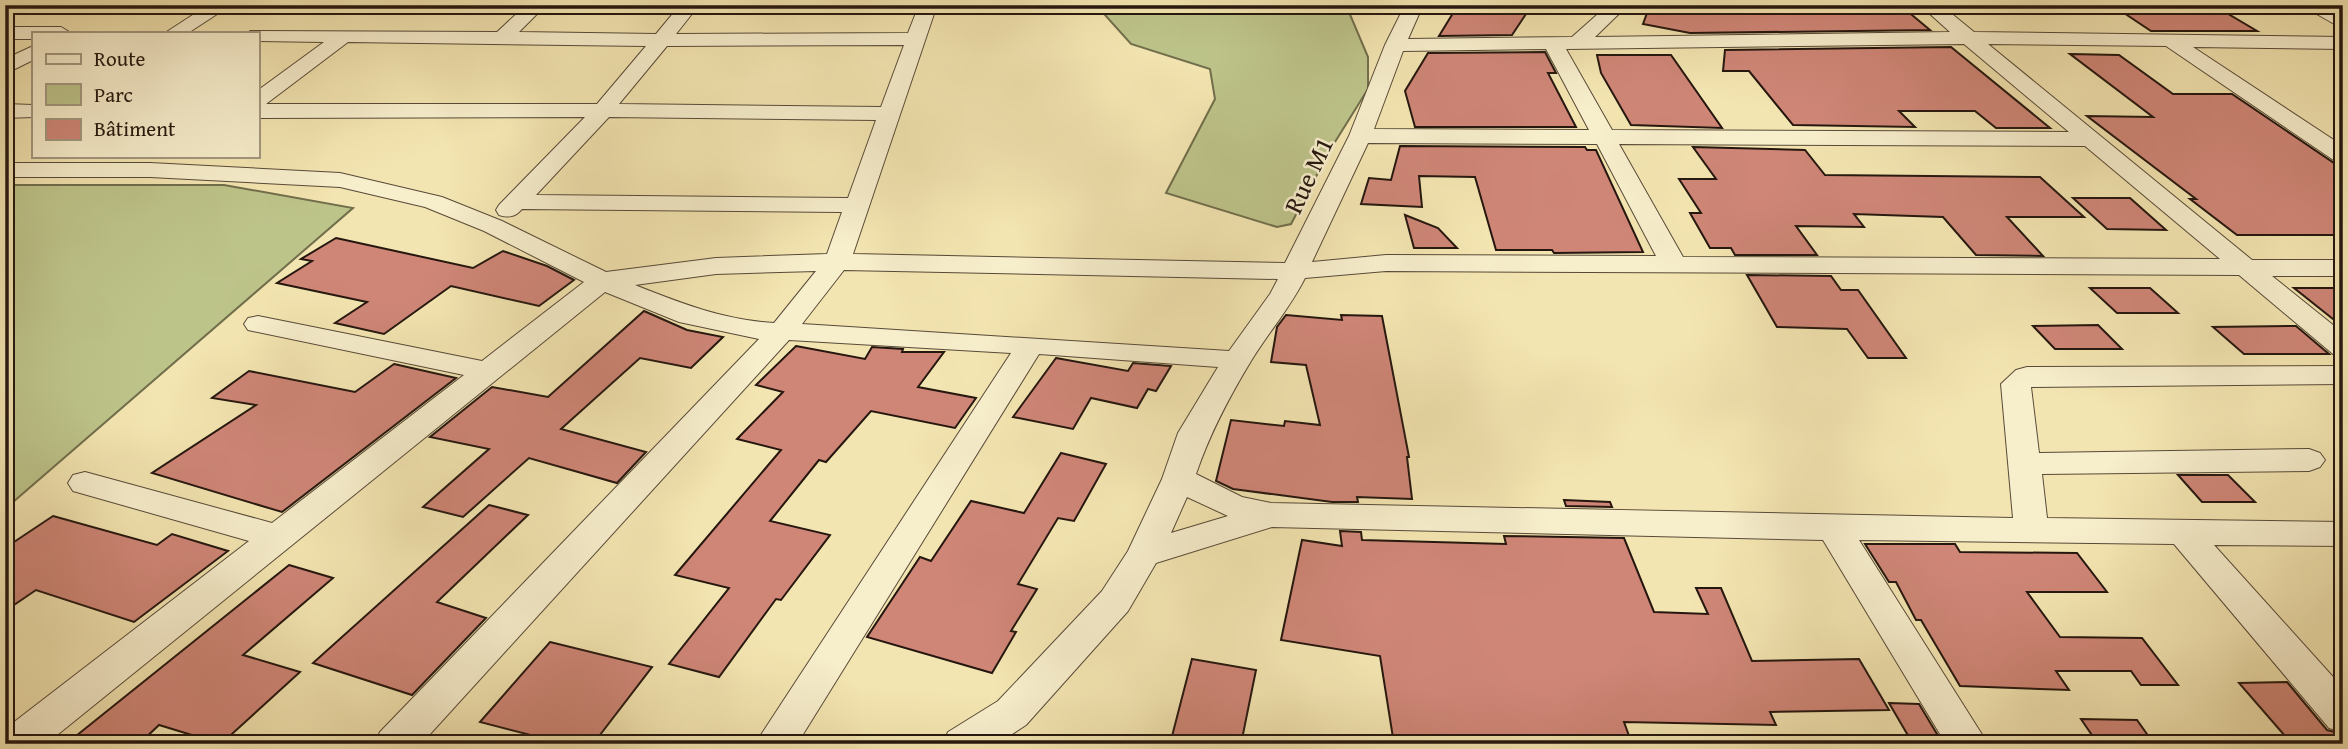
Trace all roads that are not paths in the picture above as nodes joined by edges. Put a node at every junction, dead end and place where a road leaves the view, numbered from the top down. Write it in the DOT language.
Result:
graph roads {
  1 [pos="222,5"];
  2 [pos="537,5"];
  3 [pos="690,5"];
  4 [pos="928,5"];
  5 [pos="1414,5"];
  6 [pos="1619,5"];
  7 [pos="1929,5"];
  8 [pos="2310,5"];
  9 [pos="2343,23"];
  10 [pos="177,32"];
  11 [pos="5,33"];
  12 [pos="32,33"];
  13 [pos="259,35"];
  14 [pos="344,36"];
  15 [pos="502,38"];
  16 [pos="916,38"];
  17 [pos="1971,38"];
  18 [pos="661,40"];
  19 [pos="2169,40"];
  20 [pos="1579,41"];
  21 [pos="1553,43"];
  22 [pos="2343,43"];
  23 [pos="1395,45"];
  24 [pos="32,53"];
  25 [pos="5,68"];
  26 [pos="259,100"];
  27 [pos="603,110"];
  28 [pos="5,111"];
  29 [pos="32,111"];
  30 [pos="259,111"];
  31 [pos="889,114"];
  32 [pos="1360,136"];
  33 [pos="1604,137"];
  34 [pos="2091,139"];
  35 [pos="2343,156"];
  36 [pos="169,158"];
  37 [pos="5,170"];
  38 [pos="150,170"];
  39 [pos="516,202"];
  40 [pos="857,205"];
  41 [pos="493,226"];
  42 [pos="837,262"];
  43 [pos="1674,265"];
  44 [pos="2343,268"];
  45 [pos="2246,269"];
  46 [pos="1295,271"];
  47 [pos="602,281"];
  48 [pos="258,324"];
  49 [pos="781,332"];
  50 [pos="1030,345"];
  51 [pos="2343,348"];
  52 [pos="1237,359"];
  53 [pos="488,371"];
  54 [pos="2343,375"];
  55 [pos="2309,460"];
  56 [pos="2024,464"];
  57 [pos="1178,480"];
  58 [pos="85,484"];
  59 [pos="1271,515"];
  60 [pos="1833,528"];
  61 [pos="2031,531"];
  62 [pos="2183,532"];
  63 [pos="2343,534"];
  64 [pos="278,537"];
  65 [pos="1144,554"];
  66 [pos="2343,716"];
  67 [pos="16,744"];
  68 [pos="395,744"];
  69 [pos="775,744"];
  70 [pos="963,744"];
  71 [pos="1968,744"];
  1 -- 10 [label="street"];
  2 -- 15 [label="street"];
  3 -- 18 [label="street"];
  4 -- 16 [label="street"];
  5 -- 23 [label="street, Rue M1"];
  6 -- 20 [label="street"];
  7 -- 17 [label="street"];
  8 -- 9 [label="street"];
  11 -- 12 [label="street"];
  13 -- 14 [label="street"];
  14 -- 15 [label="street"];
  14 -- 26 [label="street"];
  15 -- 18 [label="street"];
  16 -- 18 [label="street"];
  16 -- 31 [label="street"];
  17 -- 19 [label="street"];
  17 -- 20 [label="street"];
  17 -- 34 [label="street"];
  18 -- 27 [label="street"];
  19 -- 22 [label="street"];
  19 -- 35 [label="street"];
  20 -- 21 [label="street"];
  21 -- 23 [label="street"];
  21 -- 33 [label="street"];
  23 -- 32 [label="street, Rue M1"];
  24 -- 25 [label="street"];
  27 -- 30 [label="street"];
  27 -- 31 [label="street"];
  27 -- 39 [label="street"];
  28 -- 29 [label="street"];
  31 -- 40 [label="street"];
  32 -- 33 [label="street"];
  32 -- 46 [label="street, Rue M1"];
  33 -- 34 [label="street"];
  33 -- 43 [label="street"];
  34 -- 45 [label="street"];
  36 -- 38 [label="street"];
  37 -- 38 [label="street"];
  38 -- 41 [label="street"];
  39 -- 40 [label="street"];
  39 -- 41 [label="street"];
  40 -- 42 [label="street"];
  41 -- 47 [label="street"];
  42 -- 46 [label="street"];
  42 -- 47 [label="street"];
  42 -- 49 [label="street"];
  43 -- 45 [label="street"];
  43 -- 46 [label="street"];
  44 -- 45 [label="street"];
  45 -- 51 [label="street"];
  46 -- 52 [label="street, Rue M1"];
  47 -- 49 [label="street"];
  47 -- 53 [label="street"];
  48 -- 53 [label="street"];
  49 -- 50 [label="street"];
  49 -- 68 [label="street"];
  50 -- 52 [label="street"];
  50 -- 69 [label="street"];
  52 -- 57 [label="street, Rue M1"];
  53 -- 64 [label="street"];
  54 -- 56 [label="street"];
  55 -- 56 [label="street"];
  56 -- 61 [label="street"];
  57 -- 59 [label="street"];
  57 -- 65 [label="street, Rue M1"];
  58 -- 64 [label="street"];
  59 -- 60 [label="street"];
  59 -- 65 [label="street"];
  60 -- 61 [label="street"];
  60 -- 71 [label="street"];
  61 -- 62 [label="street"];
  62 -- 63 [label="street"];
  62 -- 66 [label="street"];
  64 -- 67 [label="street"];
  65 -- 70 [label="street, Rue M1"];
}
